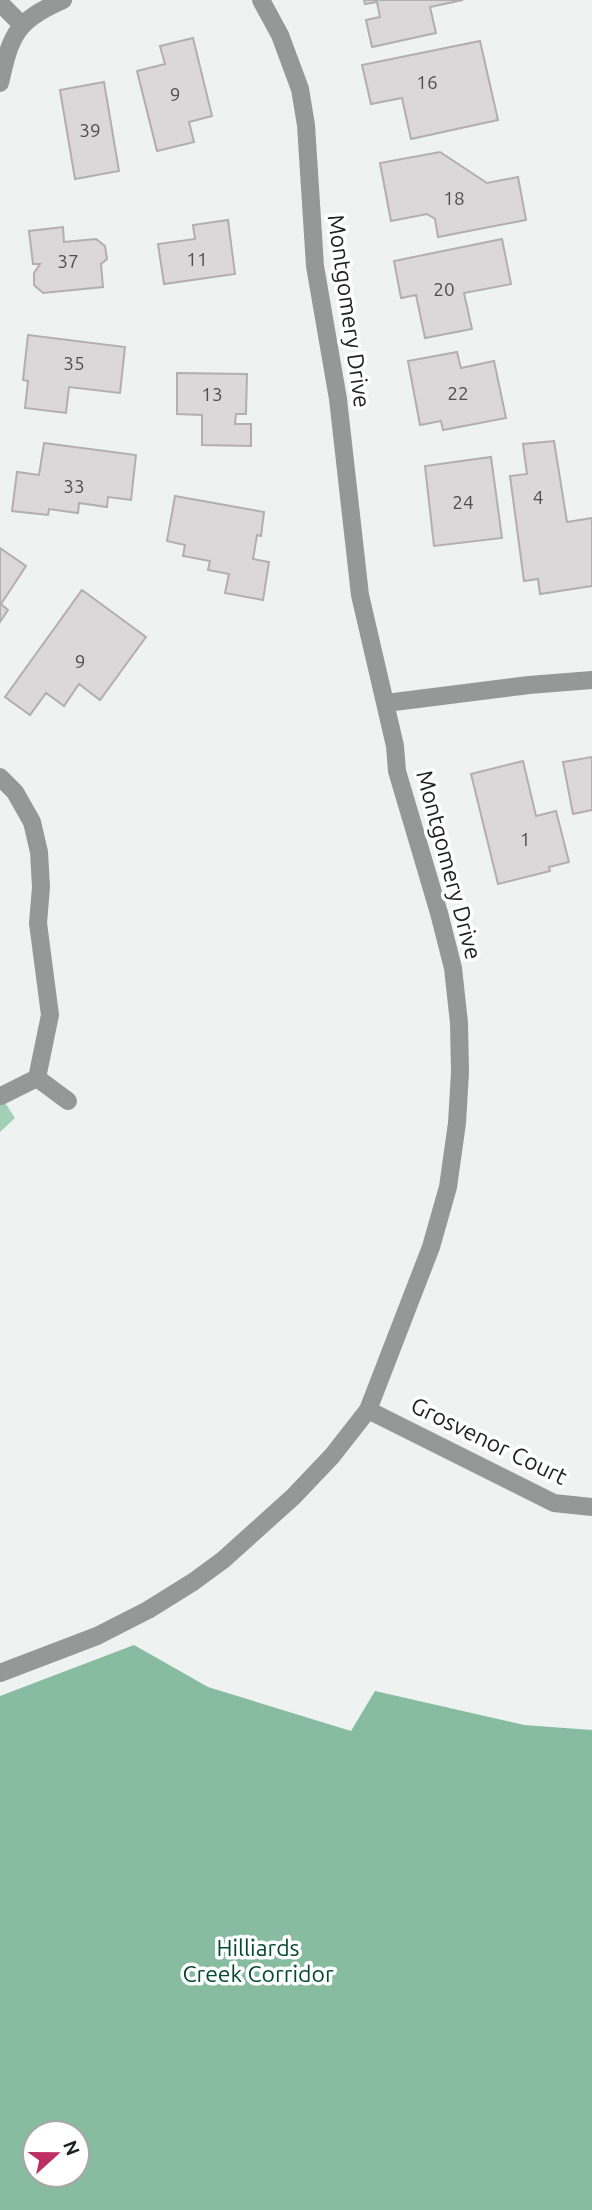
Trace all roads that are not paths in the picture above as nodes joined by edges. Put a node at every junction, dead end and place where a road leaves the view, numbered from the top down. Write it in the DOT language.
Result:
graph roads {
  1 [pos="63,0"];
  2 [pos="261,0"];
  3 [pos="0,3"];
  4 [pos="21,24"];
  5 [pos="0,83"];
  6 [pos="592,680"];
  7 [pos="386,703"];
  8 [pos="0,777"];
  9 [pos="37,1078"];
  10 [pos="1,1096"];
  11 [pos="68,1101"];
  12 [pos="368,1410"];
  13 [pos="592,1507"];
  14 [pos="0,1673"];
  1 -- 4 [label="street"];
  2 -- 7 [label="street, Montgomery Drive"];
  3 -- 4 [label="street"];
  4 -- 5 [label="street"];
  6 -- 7 [label="street"];
  7 -- 12 [label="street, Montgomery Drive"];
  8 -- 9 [label="street"];
  9 -- 10 [label="street"];
  9 -- 11 [label="street"];
  12 -- 13 [label="street, Grosvenor Court"];
  12 -- 14 [label="street, Montgomery Drive"];
}
